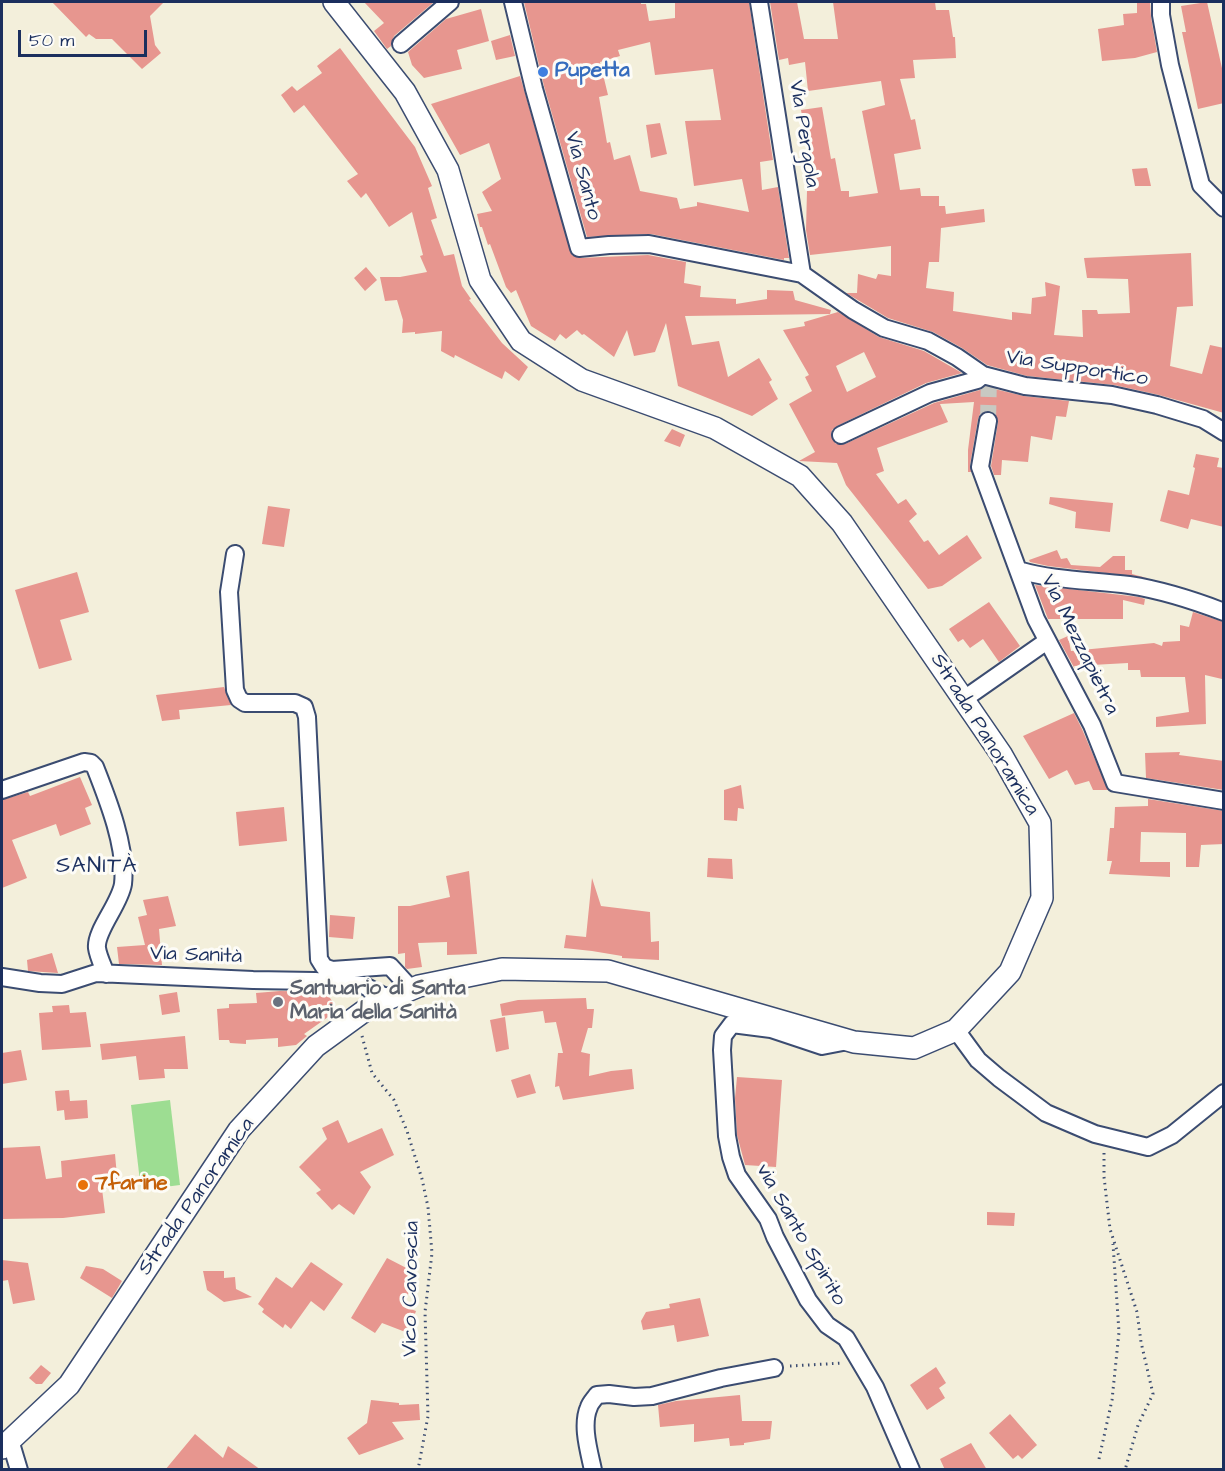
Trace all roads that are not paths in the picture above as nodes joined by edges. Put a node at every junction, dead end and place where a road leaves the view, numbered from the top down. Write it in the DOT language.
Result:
graph roads {
  1 [pos="334,2"];
  2 [pos="450,2"];
  3 [pos="513,2"];
  4 [pos="759,2"];
  5 [pos="1161,2"];
  6 [pos="401,44"];
  7 [pos="1224,208"];
  8 [pos="802,274"];
  9 [pos="983,375"];
  10 [pos="988,421"];
  11 [pos="1224,432"];
  12 [pos="841,435"];
  13 [pos="235,554"];
  14 [pos="1018,570"];
  15 [pos="1224,612"];
  16 [pos="1047,641"];
  17 [pos="964,699"];
  18 [pos="2,790"];
  19 [pos="1224,801"];
  20 [pos="106,974"];
  21 [pos="2,977"];
  22 [pos="411,988"];
  23 [pos="388,999"];
  24 [pos="956,1030"];
  25 [pos="852,1041"];
  26 [pos="1224,1093"];
  27 [pos="774,1368"];
  28 [pos="6,1444"];
  29 [pos="18,1470"];
  30 [pos="593,1470"];
  31 [pos="911,1470"];
  1 -- 17 [label="main road, Strada Panoramica"];
  2 -- 6 [label="street"];
  3 -- 8 [label="street, Via Santo"];
  4 -- 8 [label="street, Via Pergola"];
  5 -- 7 [label="street"];
  8 -- 9 [label="street, Via Supportico"];
  9 -- 11 [label="street, Via Supportico"];
  9 -- 12 [label="street"];
  10 -- 14 [label="street, Via Mezzapietra"];
  13 -- 22 [label="street"];
  14 -- 15 [label="street"];
  14 -- 16 [label="street, Via Mezzapietra"];
  16 -- 17 [label="street"];
  16 -- 19 [label="street, Via Mezzapietra"];
  17 -- 24 [label="main road, Strada Panoramica"];
  18 -- 20 [label="street"];
  20 -- 21 [label="street, Via Sanità"];
  20 -- 23 [label="street, Via Sanità"];
  22 -- 23 [label="main road, Strada Panoramica"];
  22 -- 25 [label="main road, Strada Panoramica"];
  23 -- 28 [label="main road, Strada Panoramica"];
  24 -- 25 [label="main road, Strada Panoramica"];
  24 -- 26 [label="street"];
  25 -- 31 [label="street, via Santo Spirito"];
  27 -- 30 [label="street"];
  28 -- 29 [label="street"];
}
